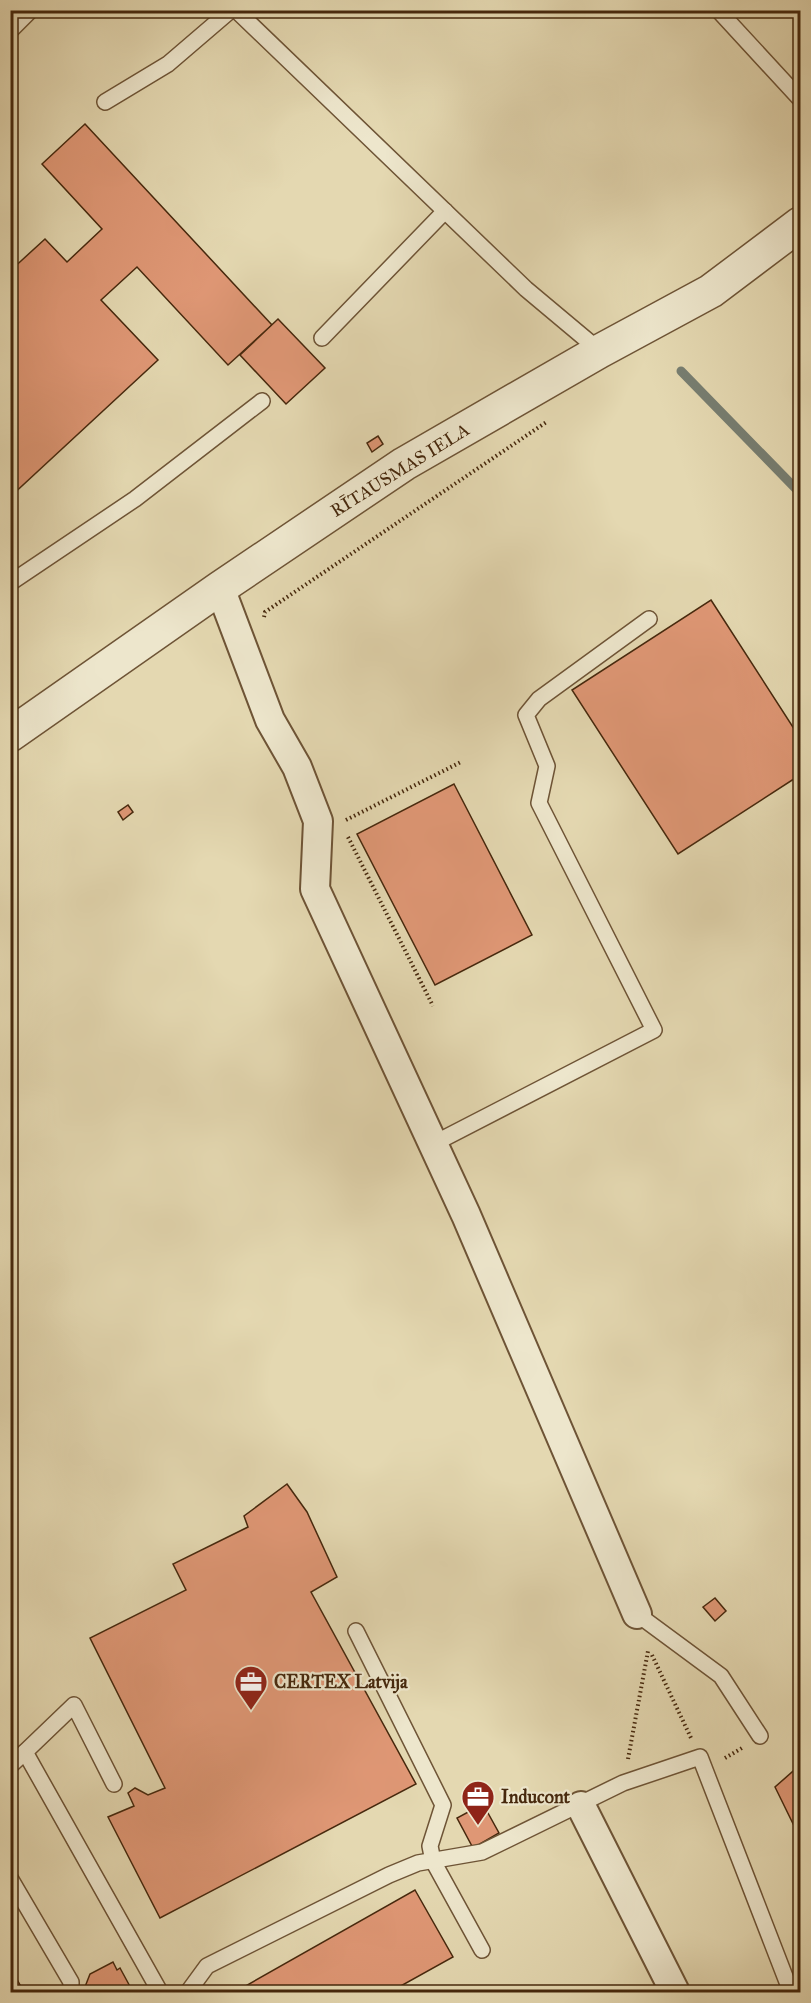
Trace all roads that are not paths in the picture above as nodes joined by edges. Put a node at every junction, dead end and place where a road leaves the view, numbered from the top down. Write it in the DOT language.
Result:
graph roads {
  1 [pos="31,10"];
  2 [pos="231,10"];
  3 [pos="236,10"];
  4 [pos="718,10"];
  5 [pos="10,31"];
  6 [pos="801,99"];
  7 [pos="105,102"];
  8 [pos="445,211"];
  9 [pos="801,224"];
  10 [pos="322,338"];
  11 [pos="600,351"];
  12 [pos="262,401"];
  13 [pos="10,583"];
  14 [pos="220,588"];
  15 [pos="649,620"];
  16 [pos="10,735"];
  17 [pos="433,1144"];
  18 [pos="637,1614"];
  19 [pos="356,1631"];
  20 [pos="760,1736"];
  21 [pos="25,1752"];
  22 [pos="10,1766"];
  23 [pos="114,1784"];
  24 [pos="581,1806"];
  25 [pos="433,1861"];
  26 [pos="10,1878"];
  27 [pos="482,1950"];
  28 [pos="71,1992"];
  29 [pos="160,1992"];
  30 [pos="188,1992"];
  31 [pos="675,1992"];
  32 [pos="791,1992"];
  1 -- 5 [label="lane"];
  2 -- 7 [label="lane"];
  3 -- 8 [label="lane"];
  4 -- 6 [label="lane"];
  8 -- 10 [label="lane"];
  8 -- 11 [label="lane"];
  9 -- 11 [label="street, RĪTAUSMAS IELA"];
  11 -- 14 [label="street, RĪTAUSMAS IELA"];
  12 -- 13 [label="lane"];
  14 -- 16 [label="street, RĪTAUSMAS IELA"];
  14 -- 17 [label="street"];
  15 -- 17 [label="lane"];
  17 -- 18 [label="street"];
  18 -- 20 [label="lane"];
  19 -- 25 [label="lane"];
  21 -- 22 [label="lane"];
  21 -- 23 [label="lane"];
  21 -- 29 [label="lane"];
  24 -- 25 [label="lane"];
  24 -- 31 [label="street"];
  24 -- 32 [label="lane"];
  25 -- 27 [label="lane"];
  25 -- 30 [label="lane"];
  26 -- 28 [label="lane"];
}
